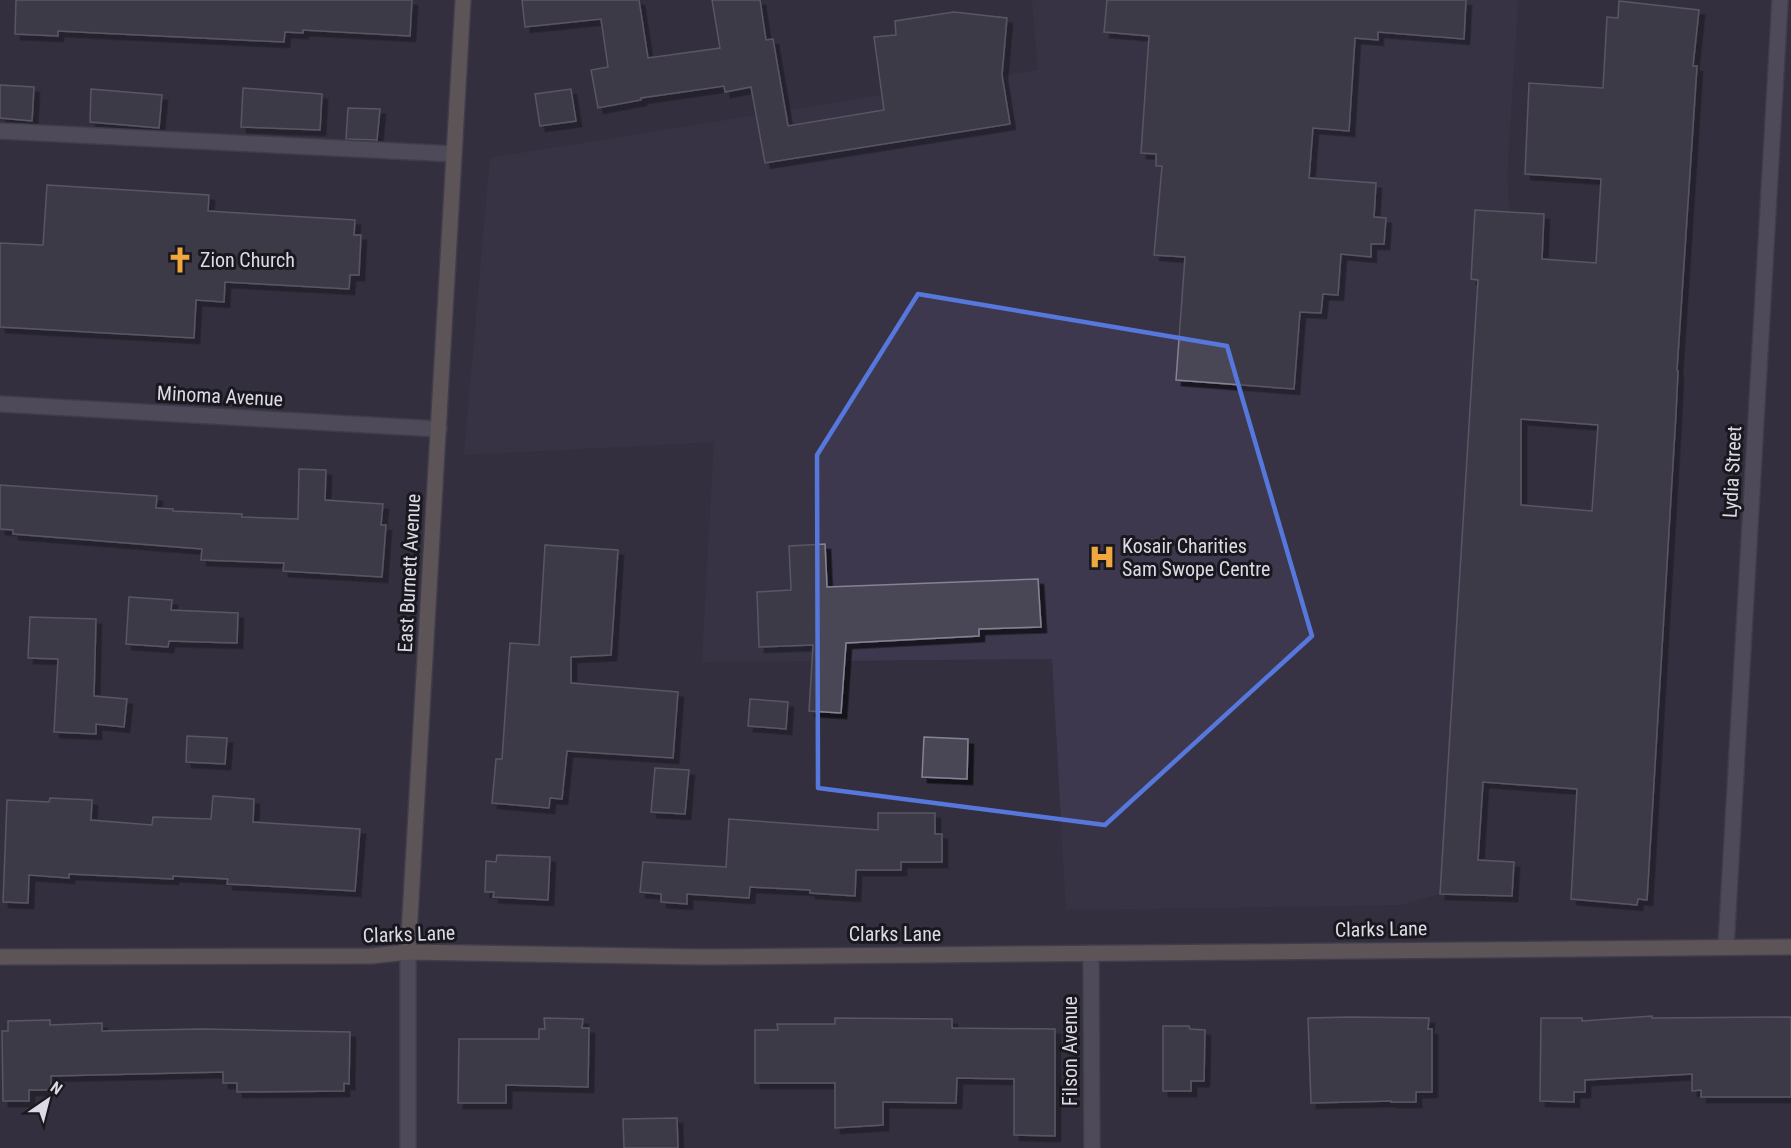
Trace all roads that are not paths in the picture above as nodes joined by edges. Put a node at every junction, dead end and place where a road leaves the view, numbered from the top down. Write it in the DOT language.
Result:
graph roads {
  1 [pos="463,0"];
  2 [pos="1780,0"];
  3 [pos="0,131"];
  4 [pos="453,154"];
  5 [pos="0,404"];
  6 [pos="439,429"];
  7 [pos="1726,946"];
  8 [pos="1791,947"];
  9 [pos="408,952"];
  10 [pos="1091,953"];
  11 [pos="0,957"];
  12 [pos="408,1148"];
  13 [pos="1092,1148"];
  1 -- 4 [label="street, East Burnett Avenue"];
  2 -- 7 [label="street, Lydia Street"];
  3 -- 4 [label="street"];
  4 -- 6 [label="street, East Burnett Avenue"];
  5 -- 6 [label="street, Minoma Avenue"];
  6 -- 9 [label="street, East Burnett Avenue"];
  7 -- 8 [label="street, Clarks Lane"];
  7 -- 10 [label="street, Clarks Lane"];
  9 -- 10 [label="street, Clarks Lane"];
  9 -- 11 [label="street, Clarks Lane"];
  9 -- 12 [label="street, East Burnett Avenue"];
  10 -- 13 [label="street, Filson Avenue"];
}
